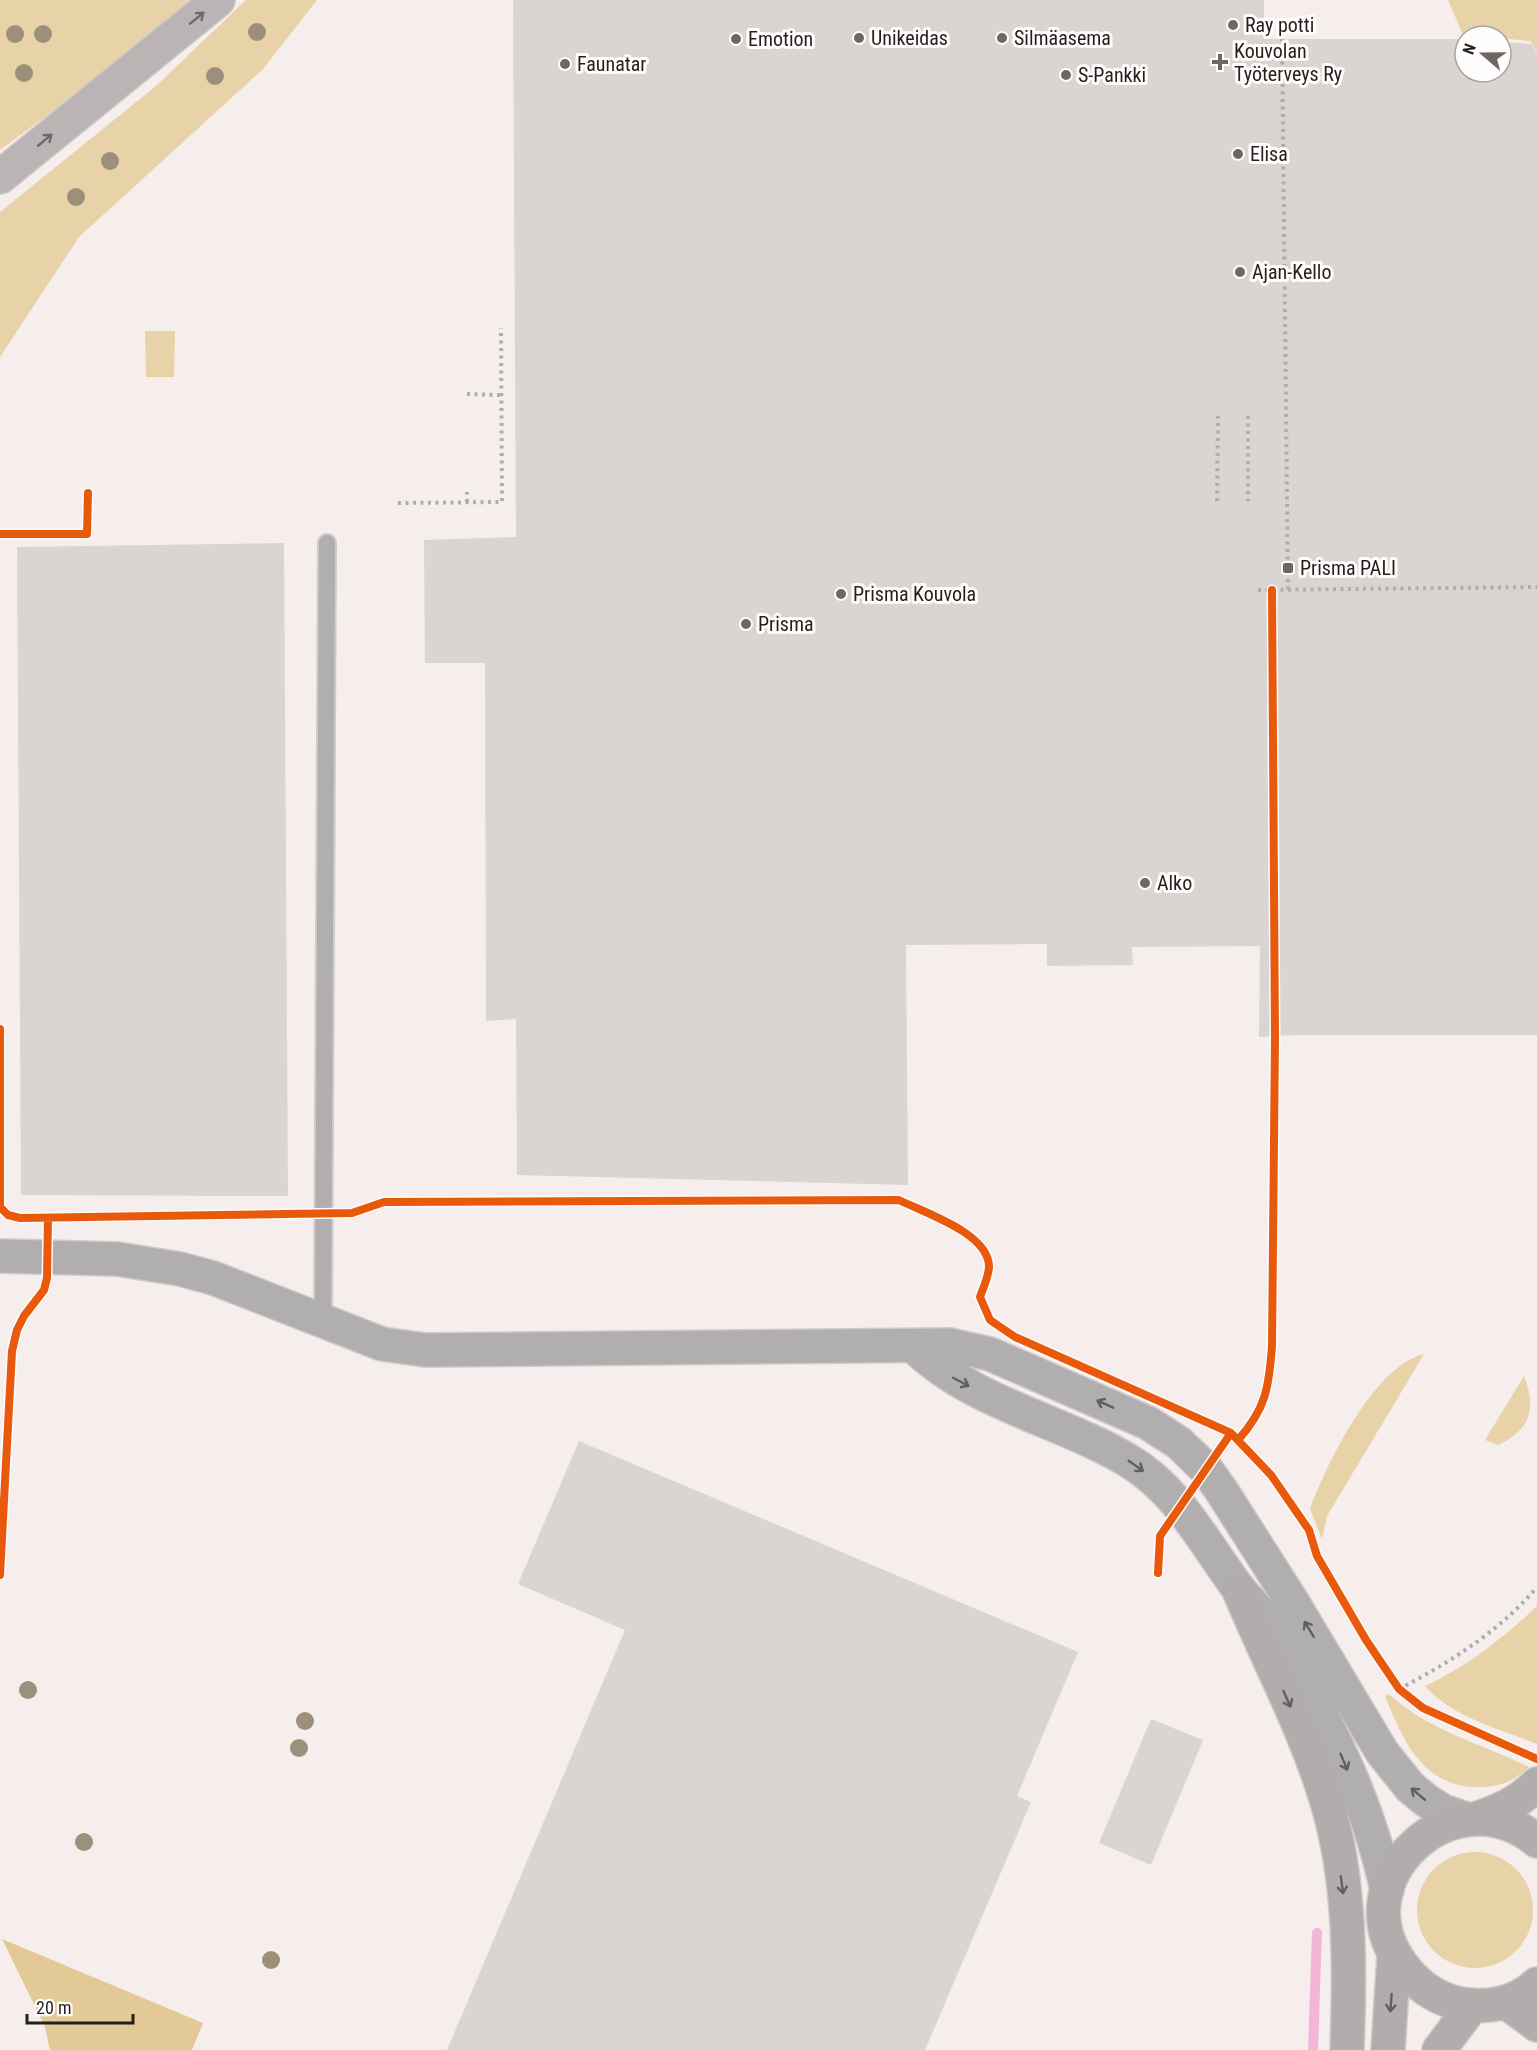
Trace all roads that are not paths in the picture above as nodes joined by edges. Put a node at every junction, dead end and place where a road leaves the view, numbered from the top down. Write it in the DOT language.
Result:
graph roads {
  1 [pos="218,0"];
  2 [pos="0,177"];
  3 [pos="327,543"];
  4 [pos="0,1256"];
  5 [pos="323,1322"];
  6 [pos="914,1346"];
  7 [pos="1238,1588"];
  8 [pos="1537,1784"];
  9 [pos="1472,1819"];
  10 [pos="1537,1840"];
  11 [pos="1387,1890"];
  12 [pos="1394,1956"];
  13 [pos="1537,1984"];
  14 [pos="1506,2002"];
  15 [pos="1472,2006"];
  16 [pos="1537,2025"];
  17 [pos="1347,2050"];
  18 [pos="1388,2050"];
  19 [pos="1439,2050"];
  2 -- 1 [label="highway, one-way"];
  3 -- 5 [label="lane"];
  4 -- 5 [label="street"];
  5 -- 6 [label="street"];
  6 -- 7 [label="street, one-way"];
  9 -- 6 [label="street, one-way"];
  7 -- 11 [label="street, one-way"];
  7 -- 17 [label="street, one-way"];
  8 -- 9 [label="street"];
  9 -- 10 [label="street"];
  9 -- 11 [label="street"];
  11 -- 12 [label="street"];
  12 -- 15 [label="street"];
  12 -- 18 [label="street, one-way"];
  13 -- 14 [label="street"];
  14 -- 15 [label="street"];
  14 -- 16 [label="street"];
  15 -- 19 [label="street"];
}
